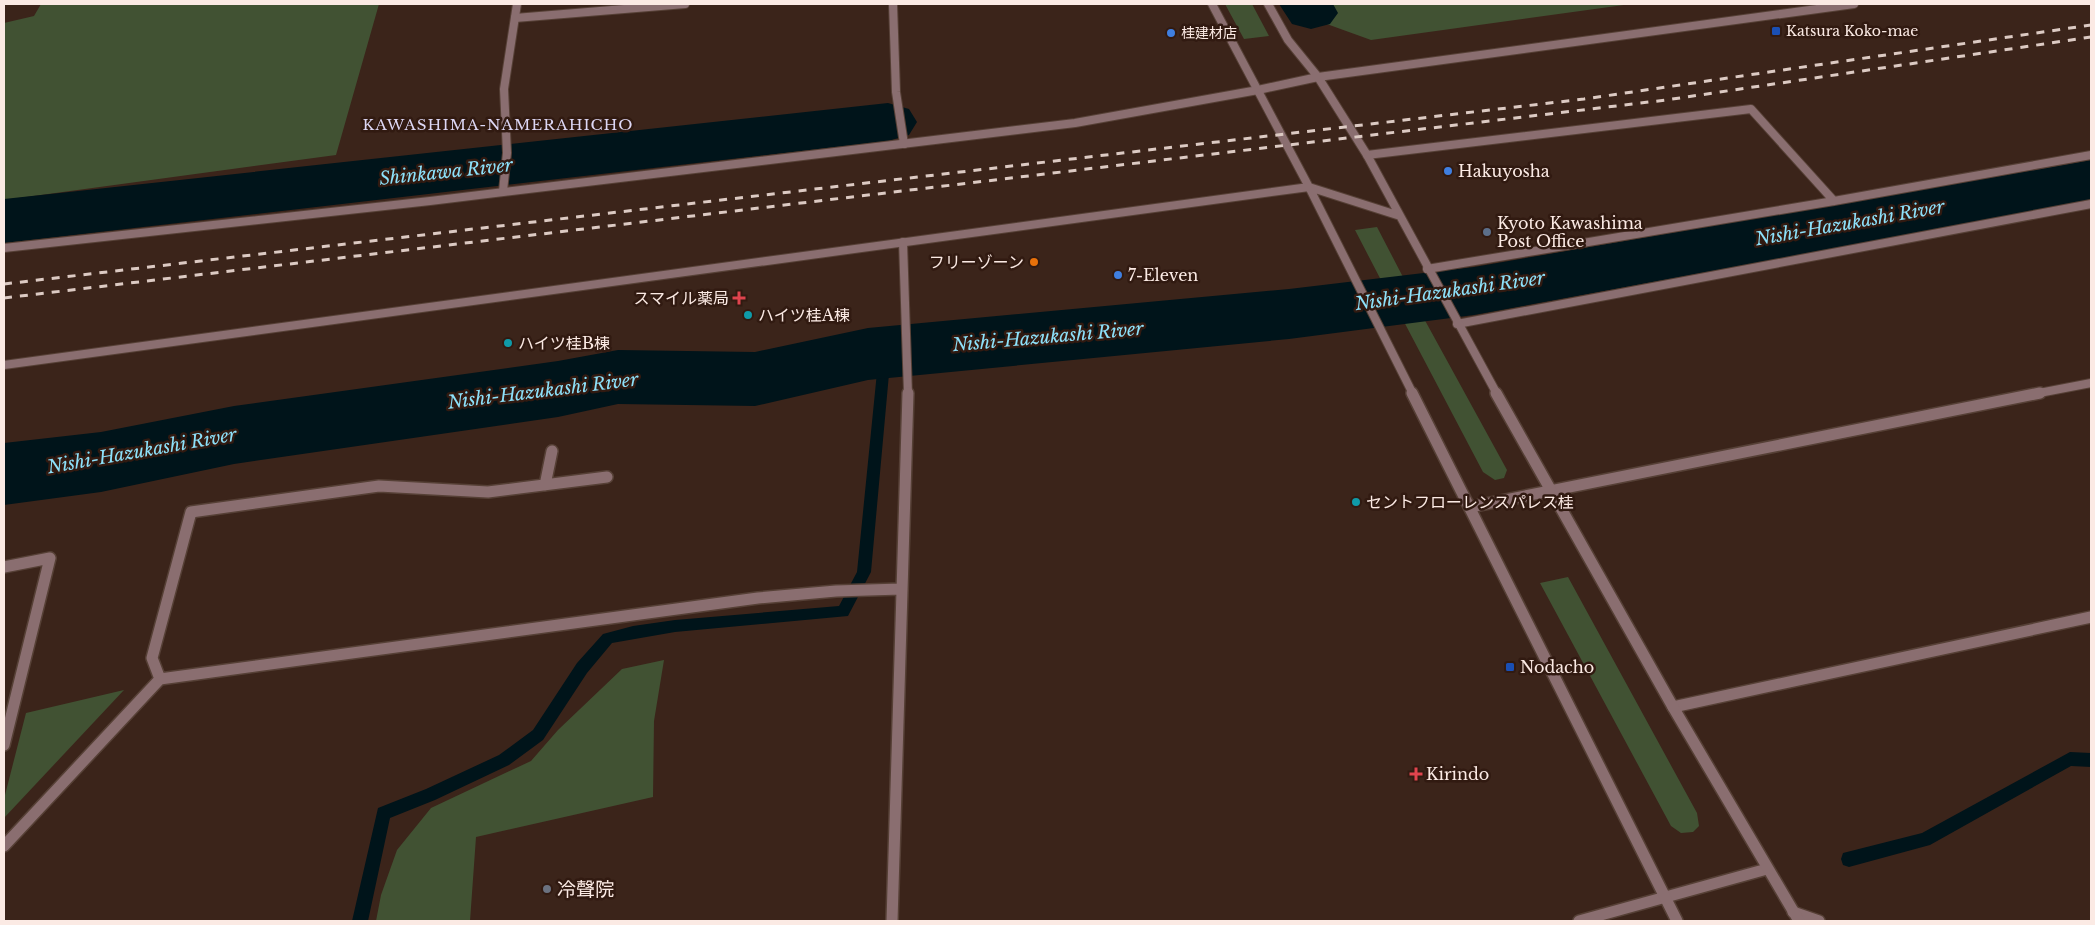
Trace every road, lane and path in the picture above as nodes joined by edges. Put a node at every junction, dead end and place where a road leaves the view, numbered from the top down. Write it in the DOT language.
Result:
graph roads {
  1 [pos="517,4"];
  2 [pos="685,4"];
  3 [pos="893,4"];
  4 [pos="1212,4"];
  5 [pos="1268,4"];
  6 [pos="1854,4"];
  7 [pos="515,18"];
  8 [pos="1318,77"];
  9 [pos="1258,90"];
  10 [pos="904,144"];
  11 [pos="1367,155"];
  12 [pos="2091,155"];
  13 [pos="1309,187"];
  14 [pos="503,191"];
  15 [pos="1834,201"];
  16 [pos="2091,204"];
  17 [pos="1397,215"];
  18 [pos="903,242"];
  19 [pos="4,248"];
  20 [pos="1427,270"];
  21 [pos="1456,324"];
  22 [pos="4,365"];
  23 [pos="2091,383"];
  24 [pos="552,451"];
  25 [pos="607,476"];
  26 [pos="545,484"];
  27 [pos="1553,492"];
  28 [pos="1470,507"];
  29 [pos="4,567"];
  30 [pos="901,589"];
  31 [pos="2091,617"];
  32 [pos="160,679"];
  33 [pos="1673,707"];
  34 [pos="4,745"];
  35 [pos="4,846"];
  36 [pos="1767,869"];
  37 [pos="1664,896"];
  38 [pos="1796,917"];
  39 [pos="892,921"];
  40 [pos="1579,921"];
  41 [pos="1677,921"];
  42 [pos="1820,921"];
  1 -- 7 [label="street"];
  2 -- 7 [label="street"];
  3 -- 10 [label="street"];
  4 -- 9 [label="street"];
  5 -- 8 [label="street"];
  6 -- 8 [label="street"];
  7 -- 14 [label="street"];
  8 -- 9 [label="street"];
  8 -- 11 [label="street"];
  9 -- 10 [label="street"];
  9 -- 13 [label="street"];
  10 -- 14 [label="street"];
  11 -- 15 [label="street"];
  11 -- 17 [label="street"];
  12 -- 15 [label="street"];
  13 -- 17 [label="street"];
  13 -- 18 [label="street"];
  13 -- 28 [label="street"];
  14 -- 19 [label="street"];
  15 -- 20 [label="street"];
  16 -- 21 [label="street"];
  17 -- 20 [label="street"];
  18 -- 22 [label="street"];
  18 -- 30 [label="street"];
  20 -- 21 [label="street"];
  21 -- 27 [label="street"];
  23 -- 27 [label="street"];
  24 -- 26 [label="street"];
  25 -- 26 [label="street"];
  26 -- 32 [label="street"];
  27 -- 28 [label="street"];
  27 -- 33 [label="street"];
  28 -- 37 [label="street"];
  29 -- 34 [label="street"];
  30 -- 32 [label="street"];
  30 -- 39 [label="street"];
  31 -- 33 [label="street"];
  32 -- 35 [label="street"];
  33 -- 36 [label="street"];
  36 -- 37 [label="street"];
  36 -- 38 [label="street"];
  37 -- 40 [label="street"];
  37 -- 41 [label="street"];
  38 -- 42 [label="street"];
}
